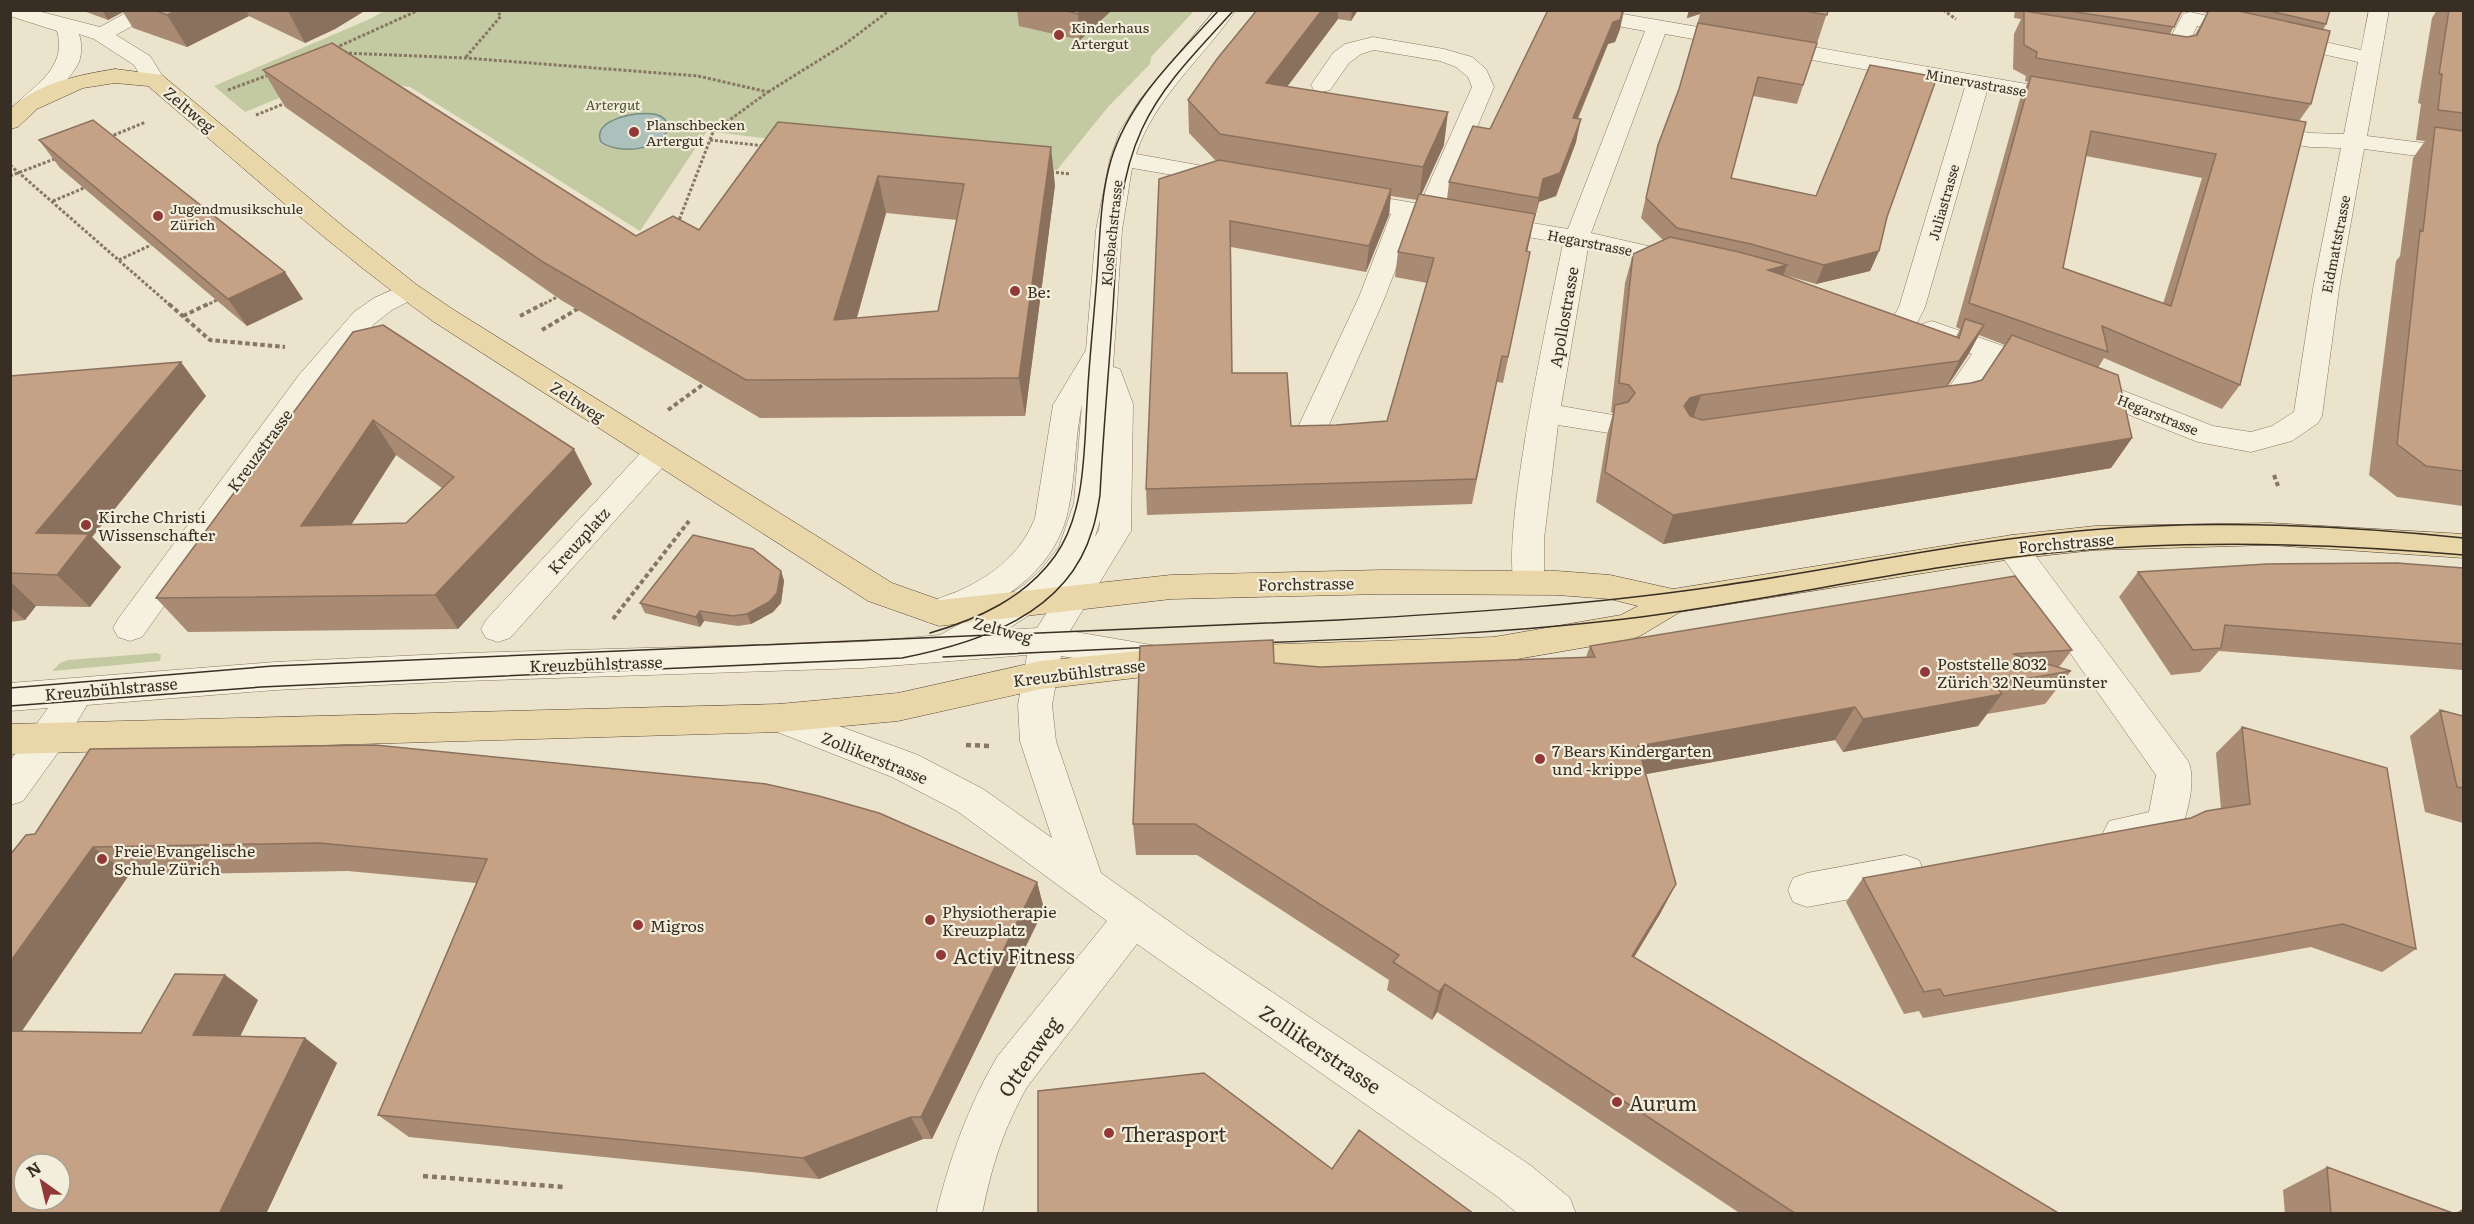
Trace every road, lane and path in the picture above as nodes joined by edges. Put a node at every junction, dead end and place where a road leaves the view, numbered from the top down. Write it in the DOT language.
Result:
graph roads {
  1 [pos="11,10"];
  2 [pos="147,10"];
  3 [pos="419,10"];
  4 [pos="496,10"];
  5 [pos="890,10"];
  6 [pos="1226,10"];
  7 [pos="1561,10"];
  8 [pos="1943,10"];
  9 [pos="2379,10"];
  10 [pos="1956,19"];
  11 [pos="66,27"];
  12 [pos="1657,27"];
  13 [pos="101,35"];
  14 [pos="2129,44"];
  15 [pos="326,52"];
  16 [pos="337,53"];
  17 [pos="466,58"];
  18 [pos="2369,58"];
  19 [pos="273,73"];
  20 [pos="154,80"];
  21 [pos="1978,82"];
  22 [pos="1322,85"];
  23 [pos="768,92"];
  24 [pos="221,93"];
  25 [pos="293,100"];
  26 [pos="2082,100"];
  27 [pos="29,104"];
  28 [pos="252,116"];
  29 [pos="150,120"];
  30 [pos="10,122"];
  31 [pos="2232,126"];
  32 [pos="107,138"];
  33 [pos="710,140"];
  34 [pos="2355,141"];
  35 [pos="768,146"];
  36 [pos="2463,154"];
  37 [pos="63,155"];
  38 [pos="1122,159"];
  39 [pos="10,165"];
  40 [pos="20,172"];
  41 [pos="1048,172"];
  42 [pos="1071,174"];
  43 [pos="10,176"];
  44 [pos="1256,182"];
  45 [pos="84,188"];
  46 [pos="1325,194"];
  47 [pos="53,201"];
  48 [pos="1418,210"];
  49 [pos="676,228"];
  50 [pos="1577,238"];
  51 [pos="151,245"];
  52 [pos="119,260"];
  53 [pos="1712,267"];
  54 [pos="408,291"];
  55 [pos="569,291"];
  56 [pos="217,300"];
  57 [pos="589,303"];
  58 [pos="183,316"];
  59 [pos="518,317"];
  60 [pos="1893,317"];
  61 [pos="540,331"];
  62 [pos="1100,347"];
  63 [pos="296,348"];
  64 [pos="1989,350"];
  65 [pos="712,376"];
  66 [pos="1909,407"];
  67 [pos="1545,412"];
  68 [pos="660,416"];
  69 [pos="1609,423"];
  70 [pos="1314,425"];
  71 [pos="2251,442"];
  72 [pos="659,452"];
  73 [pos="694,513"];
  74 [pos="2463,546"];
  75 [pos="2012,547"];
  76 [pos="1528,583"];
  77 [pos="1074,597"];
  78 [pos="1673,601"];
  79 [pos="1021,603"];
  80 [pos="939,613"];
  81 [pos="612,621"];
  82 [pos="988,625"];
  83 [pos="130,628"];
  84 [pos="498,629"];
  85 [pos="940,649"];
  86 [pos="1044,658"];
  87 [pos="1169,661"];
  88 [pos="78,690"];
  89 [pos="10,697"];
  90 [pos="779,718"];
  91 [pos="49,737"];
  92 [pos="10,739"];
  93 [pos="10,790"];
  94 [pos="2084,839"];
  95 [pos="1934,867"];
  96 [pos="1086,884"];
  97 [pos="1807,890"];
  98 [pos="1134,919"];
  99 [pos="423,1176"];
  100 [pos="563,1187"];
  101 [pos="959,1214"];
  102 [pos="1554,1214"];
  1 -- 11 [label="street, Zeltweg"];
  2 -- 13 [label="street"];
  3 -- 15 [label="path"];
  4 -- 17 [label="path"];
  5 -- 23 [label="path"];
  6 -- 38 [label="street, Klosbachstrasse"];
  7 -- 12 [label="street, Minervastrasse"];
  8 -- 10 [label="path"];
  9 -- 18 [label="street, Eidmattstrasse"];
  11 -- 13 [label="street, Zeltweg"];
  11 -- 27 [label="street"];
  12 -- 21 [label="street, Minervastrasse"];
  12 -- 50 [label="street, Apollostrasse"];
  13 -- 20 [label="street, Zeltweg"];
  14 -- 18 [label="street"];
  16 -- 17 [label="path"];
  17 -- 23 [label="path"];
  18 -- 34 [label="street, Eidmattstrasse"];
  19 -- 24 [label="path"];
  20 -- 27 [label="main road, Zeltweg"];
  20 -- 54 [label="main road, Zeltweg"];
  21 -- 26 [label="street, Minervastrasse"];
  21 -- 60 [label="street, Juliastrasse"];
  22 -- 48 [label="street"];
  23 -- 33 [label="path"];
  25 -- 28 [label="path"];
  27 -- 30 [label="main road, Zeltweg"];
  29 -- 32 [label="path"];
  31 -- 34 [label="street"];
  33 -- 35 [label="path"];
  33 -- 49 [label="path"];
  34 -- 36 [label="street"];
  34 -- 71 [label="street, Eidmattstrasse"];
  37 -- 40 [label="path"];
  38 -- 44 [label="street"];
  38 -- 62 [label="street, Klosbachstrasse"];
  39 -- 40 [label="path"];
  40 -- 43 [label="path"];
  40 -- 47 [label="path"];
  41 -- 42 [label="path"];
  45 -- 47 [label="path"];
  46 -- 48 [label="street, Hegarstrasse"];
  47 -- 52 [label="path"];
  48 -- 50 [label="street, Hegarstrasse"];
  48 -- 70 [label="street"];
  50 -- 53 [label="street, Hegarstrasse"];
  50 -- 67 [label="street, Apollostrasse"];
  51 -- 52 [label="path"];
  52 -- 58 [label="path"];
  54 -- 72 [label="main road, Zeltweg"];
  54 -- 83 [label="street, Kreuzstrasse"];
  55 -- 59 [label="path"];
  56 -- 58 [label="path"];
  57 -- 61 [label="path"];
  58 -- 63 [label="path"];
  60 -- 64 [label="street, Hegarstrasse"];
  62 -- 77 [label="street, Klosbachstrasse"];
  62 -- 79 [label="street"];
  62 -- 80 [label="street, Klosbachstrasse"];
  64 -- 66 [label="street"];
  64 -- 71 [label="street, Hegarstrasse"];
  65 -- 68 [label="path"];
  67 -- 69 [label="street"];
  67 -- 76 [label="street, Apollostrasse"];
  72 -- 80 [label="main road, Zeltweg"];
  72 -- 84 [label="street, Kreuzplatz"];
  73 -- 81 [label="path"];
  74 -- 75 [label="main road, Forchstrasse"];
  75 -- 78 [label="main road, Forchstrasse"];
  75 -- 94 [label="street"];
  76 -- 77 [label="main road, Forchstrasse"];
  76 -- 78 [label="main road, Forchstrasse"];
  77 -- 79 [label="main road, Forchstrasse"];
  77 -- 86 [label="street, Klosbachstrasse"];
  78 -- 87 [label="main road, Forchstrasse"];
  79 -- 80 [label="main road, Forchstrasse"];
  79 -- 82 [label="street"];
  80 -- 82 [label="street, Zeltweg"];
  82 -- 85 [label="street"];
  82 -- 86 [label="street, Zeltweg"];
  85 -- 86 [label="street, Kreuzbühlstrasse"];
  85 -- 88 [label="street, Kreuzbühlstrasse"];
  86 -- 87 [label="main road, Kreuzbühlstrasse"];
  86 -- 90 [label="main road, Kreuzbühlstrasse"];
  86 -- 96 [label="street"];
  88 -- 89 [label="street, Kreuzbühlstrasse"];
  88 -- 91 [label="street"];
  90 -- 91 [label="main road, Kreuzbühlstrasse"];
  90 -- 96 [label="street, Zollikerstrasse"];
  91 -- 92 [label="main road, Kreuzbühlstrasse"];
  91 -- 93 [label="street"];
  95 -- 97 [label="street"];
  96 -- 98 [label="street, Zollikerstrasse"];
  98 -- 101 [label="street, Ottenweg"];
  98 -- 102 [label="street, Zollikerstrasse"];
  99 -- 100 [label="path"];
}
